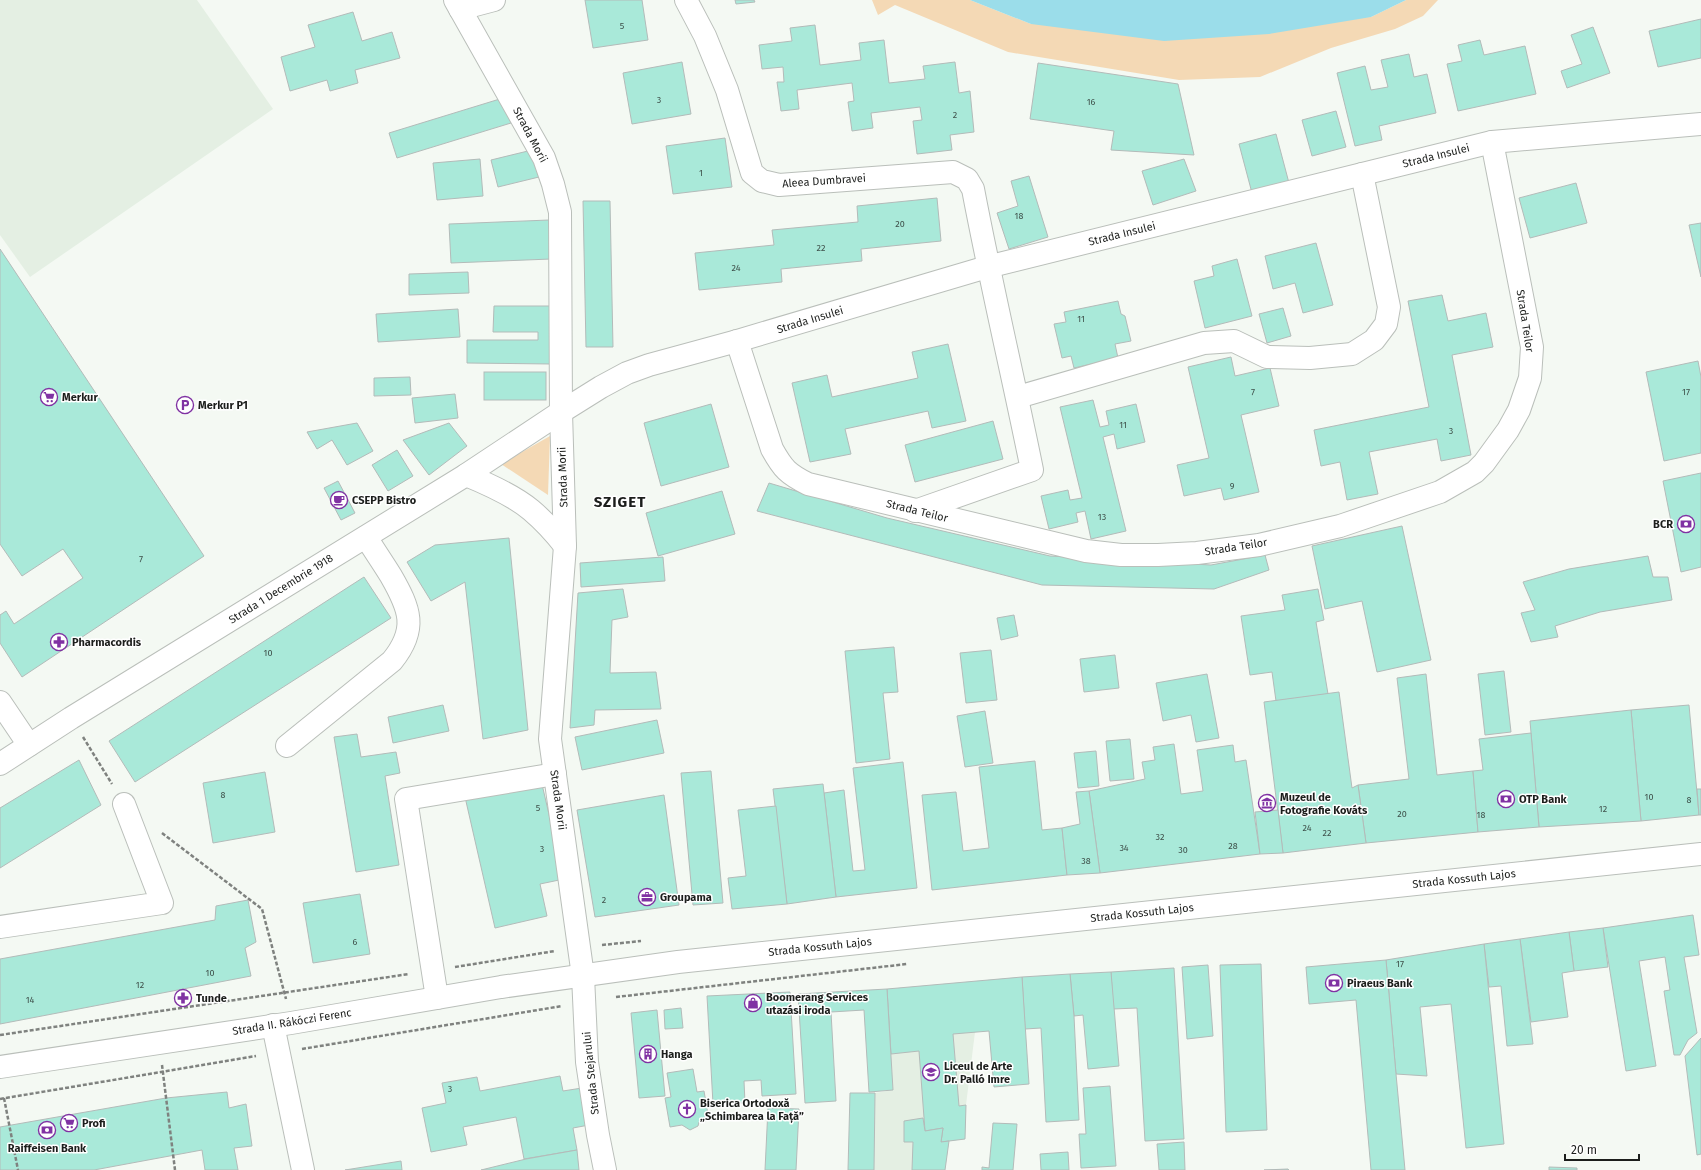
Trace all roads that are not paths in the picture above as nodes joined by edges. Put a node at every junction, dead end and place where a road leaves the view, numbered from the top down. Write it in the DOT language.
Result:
graph roads {
  1 [pos="494,0"];
  2 [pos="686,0"];
  3 [pos="458,4"];
  4 [pos="1701,124"];
  5 [pos="1492,142"];
  6 [pos="1362,174"];
  7 [pos="988,267"];
  8 [pos="737,341"];
  9 [pos="1018,397"];
  10 [pos="561,412"];
  11 [pos="466,475"];
  12 [pos="915,510"];
  13 [pos="366,536"];
  14 [pos="565,546"];
  15 [pos="0,702"];
  16 [pos="30,745"];
  17 [pos="287,746"];
  18 [pos="0,764"];
  19 [pos="555,774"];
  20 [pos="124,804"];
  21 [pos="1701,854"];
  22 [pos="0,927"];
  23 [pos="583,976"];
  24 [pos="437,998"];
  25 [pos="282,1024"];
  26 [pos="0,1067"];
  27 [pos="303,1170"];
  28 [pos="605,1170"];
  1 -- 3 [label="main road"];
  2 -- 7 [label="main road, Aleea Dumbravei"];
  3 -- 10 [label="main road, Strada Morii"];
  4 -- 5 [label="main road, Strada Insulei"];
  5 -- 6 [label="main road, Strada Insulei"];
  5 -- 12 [label="main road, Strada Teilor"];
  6 -- 7 [label="main road, Strada Insulei"];
  6 -- 9 [label="main road"];
  7 -- 8 [label="main road, Strada Insulei"];
  7 -- 9 [label="main road, Aleea Dumbravei"];
  8 -- 10 [label="main road, Strada Insulei"];
  8 -- 12 [label="main road, Strada Teilor"];
  9 -- 12 [label="main road, Aleea Dumbravei"];
  10 -- 11 [label="main road, Strada 1 Decembrie 1918"];
  10 -- 14 [label="main road, Strada Morii"];
  11 -- 13 [label="main road, Strada 1 Decembrie 1918"];
  11 -- 14 [label="main road"];
  13 -- 16 [label="main road, Strada 1 Decembrie 1918"];
  13 -- 17 [label="main road"];
  14 -- 19 [label="main road, Strada Morii"];
  15 -- 16 [label="main road"];
  16 -- 18 [label="main road, Strada 1 Decembrie 1918"];
  19 -- 23 [label="main road, Strada Morii"];
  19 -- 24 [label="main road"];
  20 -- 22 [label="main road"];
  21 -- 23 [label="main road, Strada Kossuth Lajos"];
  23 -- 24 [label="main road, Strada II. Rákóczi Ferenc"];
  23 -- 28 [label="main road, Strada Stejarului"];
  24 -- 25 [label="main road, Strada II. Rákóczi Ferenc"];
  25 -- 26 [label="main road, Strada II. Rákóczi Ferenc"];
  25 -- 27 [label="main road"];
}
